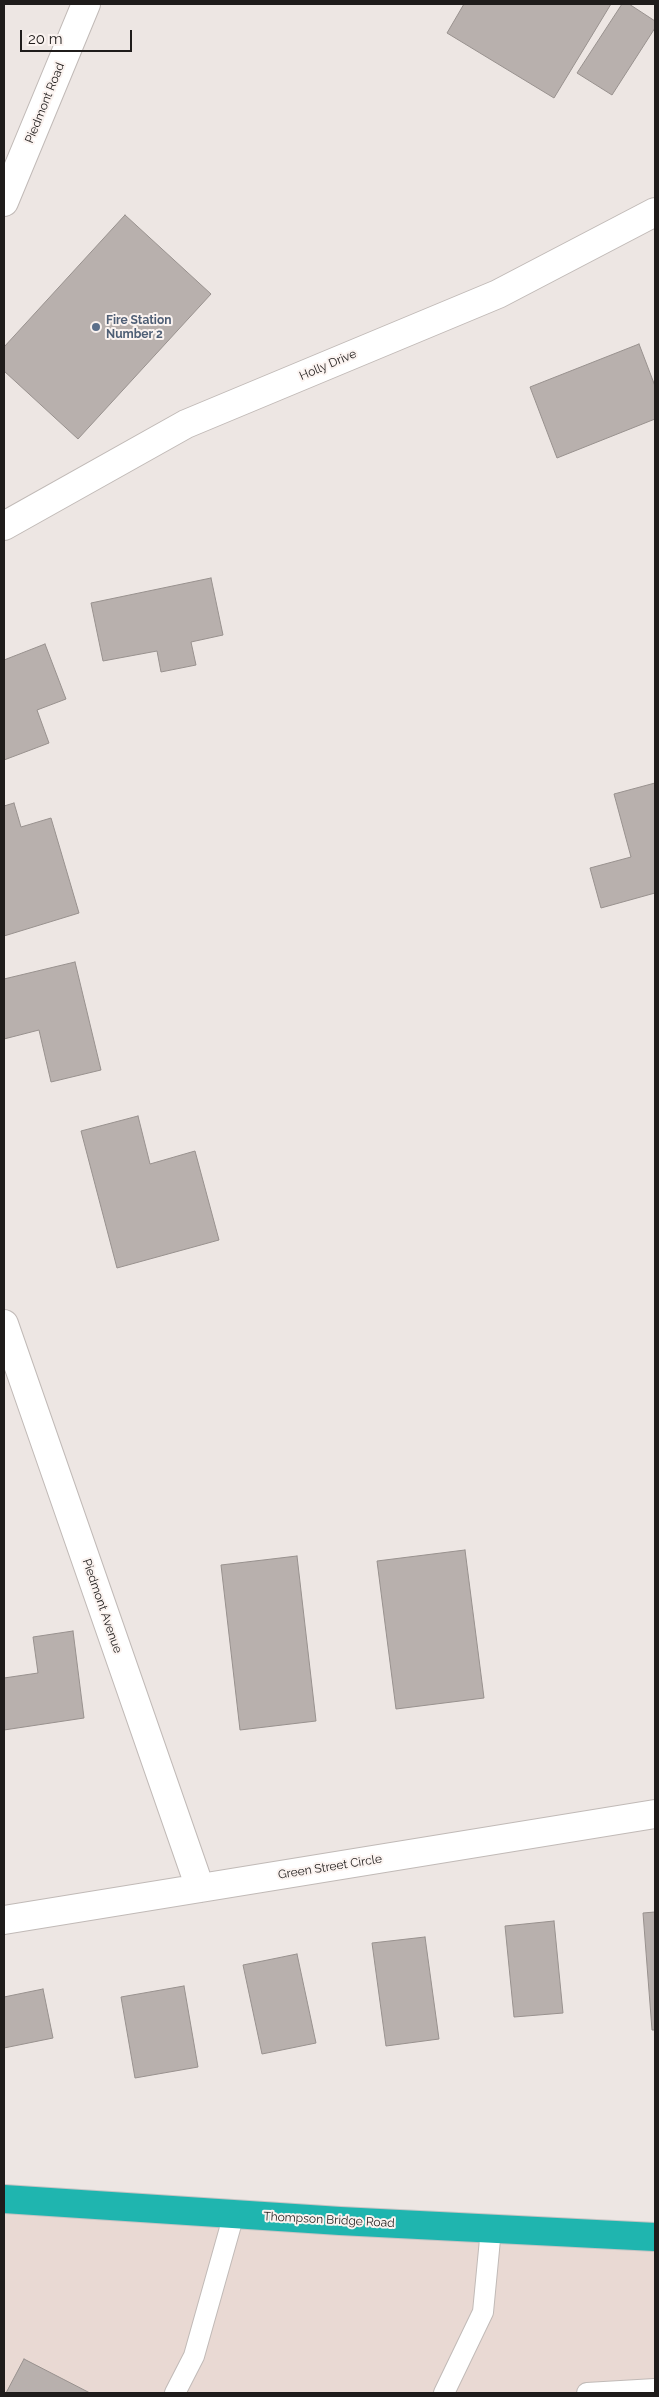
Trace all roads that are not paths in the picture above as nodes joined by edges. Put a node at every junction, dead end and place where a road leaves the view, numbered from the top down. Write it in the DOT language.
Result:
graph roads {
  1 [pos="86,4"];
  2 [pos="4,202"];
  3 [pos="655,212"];
  4 [pos="4,526"];
  5 [pos="4,1324"];
  6 [pos="655,1814"];
  7 [pos="200,1888"];
  8 [pos="4,1920"];
  9 [pos="4,2199"];
  10 [pos="234,2214"];
  11 [pos="491,2229"];
  12 [pos="655,2237"];
  13 [pos="655,2389"];
  14 [pos="175,2393"];
  15 [pos="444,2393"];
  16 [pos="586,2393"];
  1 -- 2 [label="street, Piedmont Road"];
  3 -- 4 [label="street, Holly Drive"];
  5 -- 7 [label="street, Piedmont Avenue"];
  6 -- 7 [label="street, Green Street Circle"];
  7 -- 8 [label="street, Green Street Circle"];
  9 -- 10 [label="highway, Thompson Bridge Road"];
  10 -- 11 [label="highway, Thompson Bridge Road"];
  10 -- 14 [label="lane"];
  11 -- 12 [label="highway, Thompson Bridge Road"];
  11 -- 15 [label="lane"];
  13 -- 16 [label="lane"];
}
